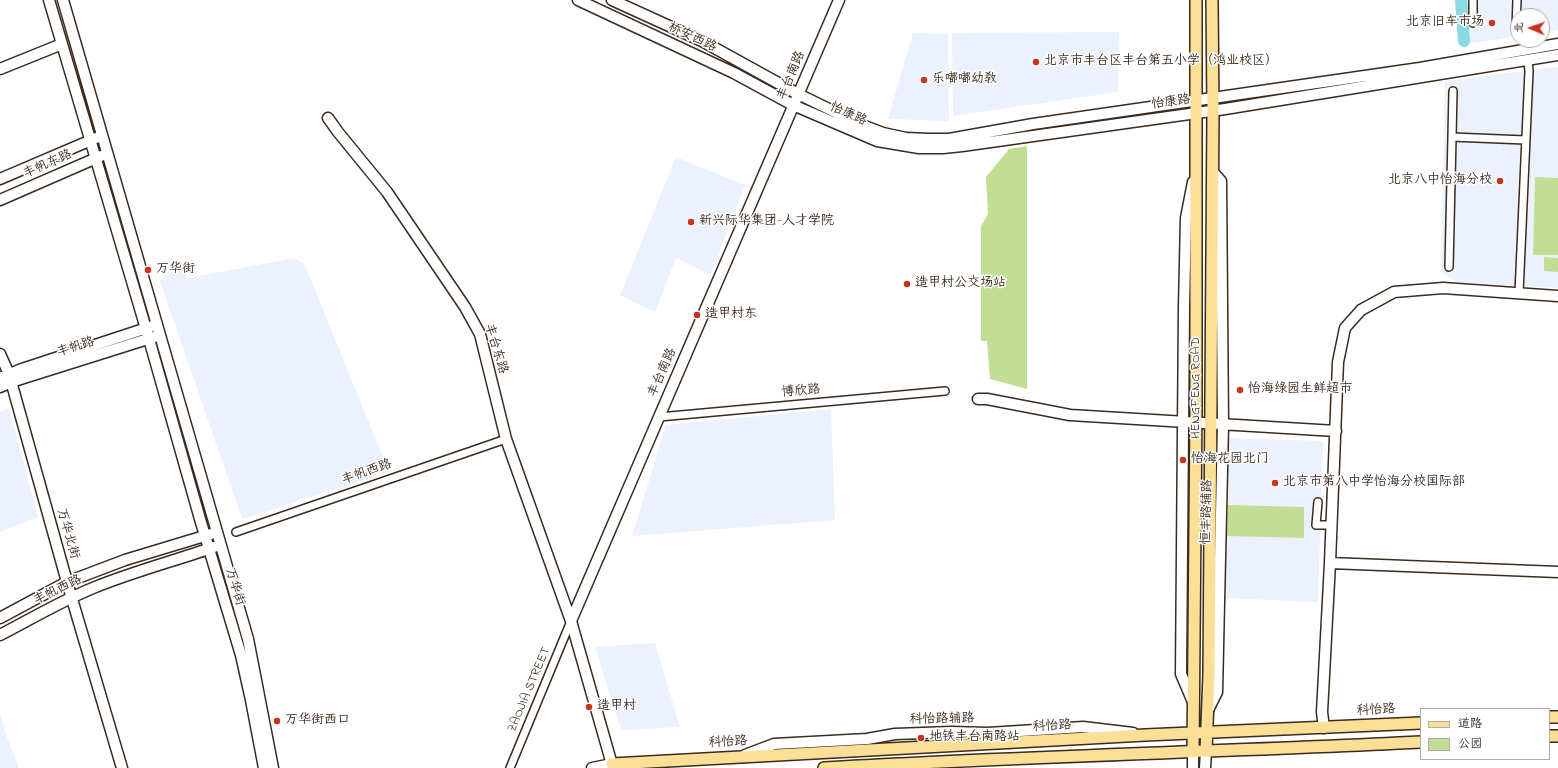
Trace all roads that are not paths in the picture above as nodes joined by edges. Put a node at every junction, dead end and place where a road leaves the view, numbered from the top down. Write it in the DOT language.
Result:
graph roads {
  1 [pos="49,0"];
  2 [pos="63,0"];
  3 [pos="578,0"];
  4 [pos="612,0"];
  5 [pos="839,0"];
  6 [pos="1196,0"];
  7 [pos="1212,0"];
  8 [pos="1473,0"];
  9 [pos="1473,23"];
  10 [pos="62,44"];
  11 [pos="1558,44"];
  12 [pos="1558,55"];
  13 [pos="1528,60"];
  14 [pos="0,69"];
  15 [pos="1453,92"];
  16 [pos="798,94"];
  17 [pos="1213,98"];
  18 [pos="1195,100"];
  19 [pos="793,105"];
  20 [pos="1213,111"];
  21 [pos="1195,113"];
  22 [pos="328,118"];
  23 [pos="101,135"];
  24 [pos="1452,137"];
  25 [pos="90,140"];
  26 [pos="1525,140"];
  27 [pos="106,154"];
  28 [pos="95,159"];
  29 [pos="1196,166"];
  30 [pos="1213,172"];
  31 [pos="0,178"];
  32 [pos="0,200"];
  33 [pos="1449,266"];
  34 [pos="1520,293"];
  35 [pos="1558,296"];
  36 [pos="156,325"];
  37 [pos="146,329"];
  38 [pos="160,336"];
  39 [pos="150,339"];
  40 [pos="0,354"];
  41 [pos="6,378"];
  42 [pos="0,387"];
  43 [pos="945,391"];
  44 [pos="978,399"];
  45 [pos="659,417"];
  46 [pos="1183,422"];
  47 [pos="1196,423"];
  48 [pos="1211,424"];
  49 [pos="1223,425"];
  50 [pos="1336,431"];
  51 [pos="506,439"];
  52 [pos="1318,502"];
  53 [pos="1332,525"];
  54 [pos="236,532"];
  55 [pos="217,533"];
  56 [pos="205,536"];
  57 [pos="221,545"];
  58 [pos="209,549"];
  59 [pos="1330,563"];
  60 [pos="1558,572"];
  61 [pos="68,582"];
  62 [pos="72,597"];
  63 [pos="0,618"];
  64 [pos="571,621"];
  65 [pos="0,635"];
  66 [pos="1193,704"];
  67 [pos="1208,710"];
  68 [pos="1420,723"];
  69 [pos="1324,728"];
  70 [pos="1206,733"];
  71 [pos="1193,734"];
  72 [pos="1420,742"];
  73 [pos="1193,751"];
  74 [pos="1206,751"];
  75 [pos="614,767"];
  76 [pos="122,768"];
  77 [pos="264,768"];
  78 [pos="273,768"];
  79 [pos="510,768"];
  80 [pos="592,768"];
  81 [pos="824,768"];
  82 [pos="1194,768"];
  83 [pos="1205,768"];
  1 -- 10 [label="street, 万华街"];
  2 -- 23 [label="street, 万华街"];
  3 -- 19 [label="street, 桥安西路"];
  4 -- 16 [label="street, 桥安西路"];
  5 -- 16 [label="street, 丰台南路"];
  6 -- 18 [label="main road, HENGFENG ROAD"];
  7 -- 17 [label="main road, HENGFENG ROAD"];
  8 -- 9 [label="street"];
  10 -- 14 [label="street"];
  10 -- 25 [label="street, 万华街"];
  11 -- 17 [label="street, 怡康路"];
  12 -- 13 [label="street, 怡康路"];
  13 -- 20 [label="street, 怡康路"];
  13 -- 26 [label="street"];
  15 -- 24 [label="street"];
  16 -- 18 [label="street, 怡康路"];
  16 -- 19 [label="street, 丰台南路"];
  17 -- 18 [label="street, 怡康路"];
  17 -- 20 [label="main road, HENGFENG ROAD"];
  18 -- 21 [label="main road, HENGFENG ROAD"];
  19 -- 21 [label="street, 怡康路"];
  19 -- 45 [label="street, 丰台南路"];
  20 -- 21 [label="street, 怡康路"];
  20 -- 30 [label="main road, HENGFENG ROAD"];
  21 -- 29 [label="main road, HENGFENG ROAD"];
  22 -- 51 [label="street, 丰台东路"];
  23 -- 25 [label="street, 丰帆东路"];
  23 -- 27 [label="street, 万华街"];
  24 -- 26 [label="street"];
  24 -- 33 [label="street"];
  25 -- 28 [label="street, 万华街"];
  25 -- 31 [label="street, 丰帆东路"];
  26 -- 34 [label="street"];
  27 -- 28 [label="street, 丰帆东路"];
  27 -- 36 [label="street, 万华街"];
  28 -- 32 [label="street, 丰帆东路"];
  28 -- 37 [label="street, 万华街"];
  29 -- 46 [label="street, 恒丰路辅路"];
  29 -- 47 [label="main road, HENGFENG ROAD"];
  30 -- 48 [label="main road, HENGFENG ROAD"];
  30 -- 49 [label="street, 恒丰路辅路"];
  34 -- 35 [label="street"];
  34 -- 50 [label="street"];
  36 -- 37 [label="street, 丰帆路"];
  36 -- 38 [label="street, 万华街"];
  37 -- 39 [label="street, 万华街"];
  37 -- 41 [label="street, 丰帆路"];
  38 -- 39 [label="street, 丰帆路"];
  38 -- 55 [label="street, 万华街"];
  39 -- 41 [label="street, 丰帆路"];
  39 -- 56 [label="street, 万华街"];
  40 -- 41 [label="street, 万华北街"];
  41 -- 42 [label="street, 丰帆路"];
  41 -- 61 [label="street, 万华北街"];
  43 -- 45 [label="street, 博欣路"];
  44 -- 46 [label="street"];
  45 -- 64 [label="street, 丰台南路"];
  46 -- 47 [label="street"];
  46 -- 66 [label="street, 恒丰路辅路"];
  47 -- 48 [label="street"];
  47 -- 66 [label="main road, HENGFENG ROAD"];
  48 -- 49 [label="street"];
  48 -- 67 [label="main road, HENGFENG ROAD"];
  49 -- 50 [label="street"];
  49 -- 67 [label="street, 恒丰路辅路"];
  50 -- 53 [label="street"];
  51 -- 54 [label="street, 丰帆西路"];
  51 -- 64 [label="street, 丰台东路"];
  52 -- 53 [label="street"];
  53 -- 59 [label="street"];
  55 -- 56 [label="street, 丰帆西路"];
  55 -- 57 [label="street, 万华街"];
  56 -- 58 [label="street, 万华街"];
  56 -- 61 [label="street, 丰帆西路"];
  57 -- 58 [label="street, 丰帆西路"];
  57 -- 78 [label="street, 万华街"];
  58 -- 62 [label="street, 丰帆西路"];
  58 -- 77 [label="street, 万华街"];
  59 -- 60 [label="street"];
  59 -- 69 [label="street"];
  61 -- 62 [label="street, 万华北街"];
  61 -- 63 [label="street, 丰帆西路"];
  62 -- 65 [label="street, 丰帆西路"];
  62 -- 76 [label="street, 万华北街"];
  64 -- 75 [label="street"];
  64 -- 79 [label="street, ZAOJIA STREET"];
  66 -- 71 [label="main road, HENGFENG ROAD"];
  67 -- 70 [label="main road, HENGFENG ROAD"];
  68 -- 69 [label="main road, 科怡路"];
  69 -- 70 [label="main road, 科怡路"];
  70 -- 71 [label="main road, 科怡路"];
  70 -- 74 [label="main road, HENGFENG ROAD"];
  71 -- 73 [label="main road, HENGFENG ROAD"];
  71 -- 75 [label="main road, 科怡路"];
  72 -- 74 [label="main road"];
  73 -- 74 [label="main road"];
  73 -- 81 [label="main road"];
  73 -- 82 [label="street"];
  74 -- 83 [label="street"];
  75 -- 80 [label="street"];
}
